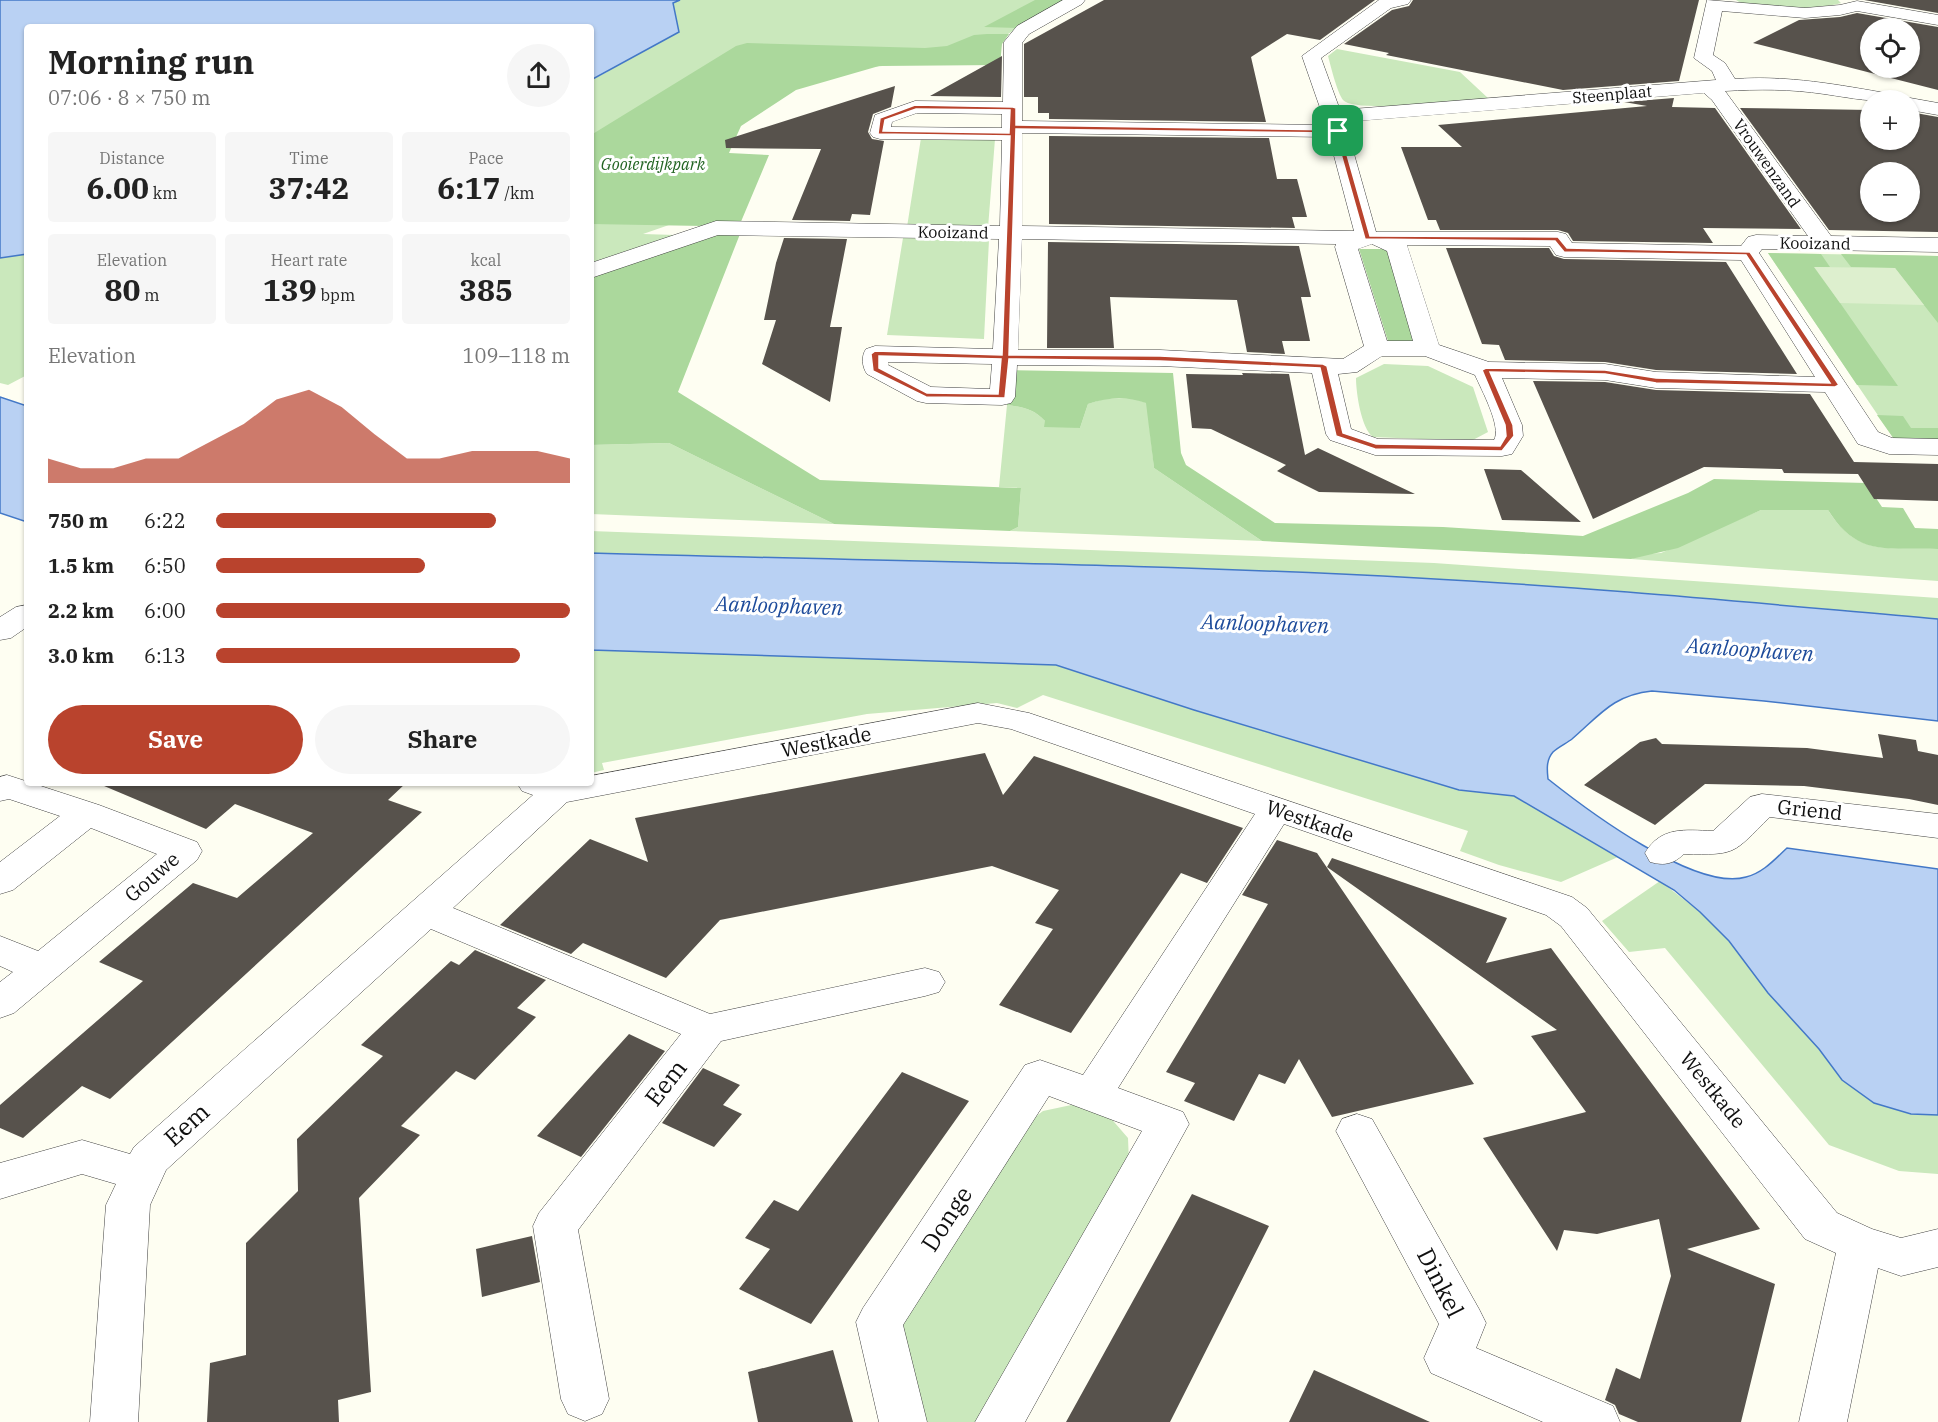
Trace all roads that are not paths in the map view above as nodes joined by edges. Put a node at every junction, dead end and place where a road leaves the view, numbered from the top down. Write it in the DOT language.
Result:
graph roads {
  1 [pos="1076,0"];
  2 [pos="1402,0"];
  3 [pos="1716,2"];
  4 [pos="1854,3"];
  5 [pos="1938,20"];
  6 [pos="1717,85"];
  7 [pos="1860,95"];
  8 [pos="1920,106"];
  9 [pos="1938,109"];
  10 [pos="1013,123"];
  11 [pos="1335,124"];
  12 [pos="1011,233"];
  13 [pos="1368,238"];
  14 [pos="1824,242"];
  15 [pos="1938,245"];
  16 [pos="1748,253"];
  17 [pos="594,270"];
  18 [pos="1377,348"];
  19 [pos="1428,349"];
  20 [pos="1323,366"];
  21 [pos="1486,370"];
  22 [pos="1835,385"];
  23 [pos="1938,447"];
  24 [pos="546,787"];
  25 [pos="0,790"];
  26 [pos="1276,809"];
  27 [pos="87,813"];
  28 [pos="1938,826"];
  29 [pos="1663,853"];
  30 [pos="0,881"];
  31 [pos="426,912"];
  32 [pos="0,950"];
  33 [pos="42,969"];
  34 [pos="925,982"];
  35 [pos="0,1003"];
  36 [pos="708,1029"];
  37 [pos="1092,1095"];
  38 [pos="1357,1131"];
  39 [pos="140,1174"];
  40 [pos="0,1181"];
  41 [pos="1860,1244"];
  42 [pos="1938,1248"];
  43 [pos="585,1399"];
  44 [pos="114,1422"];
  45 [pos="903,1422"];
  46 [pos="999,1422"];
  47 [pos="1596,1422"];
  48 [pos="1823,1422"];
  1 -- 10 [label="street"];
  2 -- 11 [label="street"];
  3 -- 4 [label="street"];
  3 -- 6 [label="street, Vrouwenzand"];
  4 -- 5 [label="street"];
  6 -- 7 [label="street, Steenplaat"];
  6 -- 11 [label="street, Steenplaat"];
  6 -- 14 [label="street, Vrouwenzand"];
  8 -- 9 [label="street"];
  10 -- 10 [label="street"];
  10 -- 11 [label="street, Steenplaat"];
  10 -- 12 [label="street"];
  11 -- 13 [label="street"];
  12 -- 13 [label="street, Kooizand"];
  12 -- 17 [label="street, Kooizand"];
  12 -- 20 [label="street"];
  13 -- 16 [label="street, Kooizand"];
  13 -- 18 [label="street"];
  13 -- 19 [label="street"];
  14 -- 15 [label="street, Kooizand"];
  14 -- 16 [label="street, Kooizand"];
  16 -- 22 [label="street"];
  18 -- 19 [label="street"];
  18 -- 20 [label="street"];
  19 -- 21 [label="street"];
  20 -- 21 [label="street"];
  21 -- 22 [label="street"];
  22 -- 23 [label="street"];
  24 -- 26 [label="street, Westkade"];
  24 -- 31 [label="street, Eem"];
  25 -- 27 [label="street, Gouwe"];
  26 -- 37 [label="street"];
  26 -- 41 [label="street, Westkade"];
  27 -- 30 [label="street"];
  27 -- 33 [label="street, Gouwe"];
  28 -- 29 [label="street, Griend"];
  31 -- 36 [label="street"];
  31 -- 39 [label="street, Eem"];
  32 -- 33 [label="street"];
  33 -- 35 [label="street, Gouwe"];
  34 -- 36 [label="street"];
  36 -- 43 [label="street, Eem"];
  37 -- 45 [label="street, Donge"];
  37 -- 46 [label="street, Donge"];
  38 -- 47 [label="street, Dinkel"];
  39 -- 40 [label="street"];
  39 -- 44 [label="street, Eem"];
  41 -- 42 [label="street, Westkade"];
  41 -- 48 [label="street"];
}
